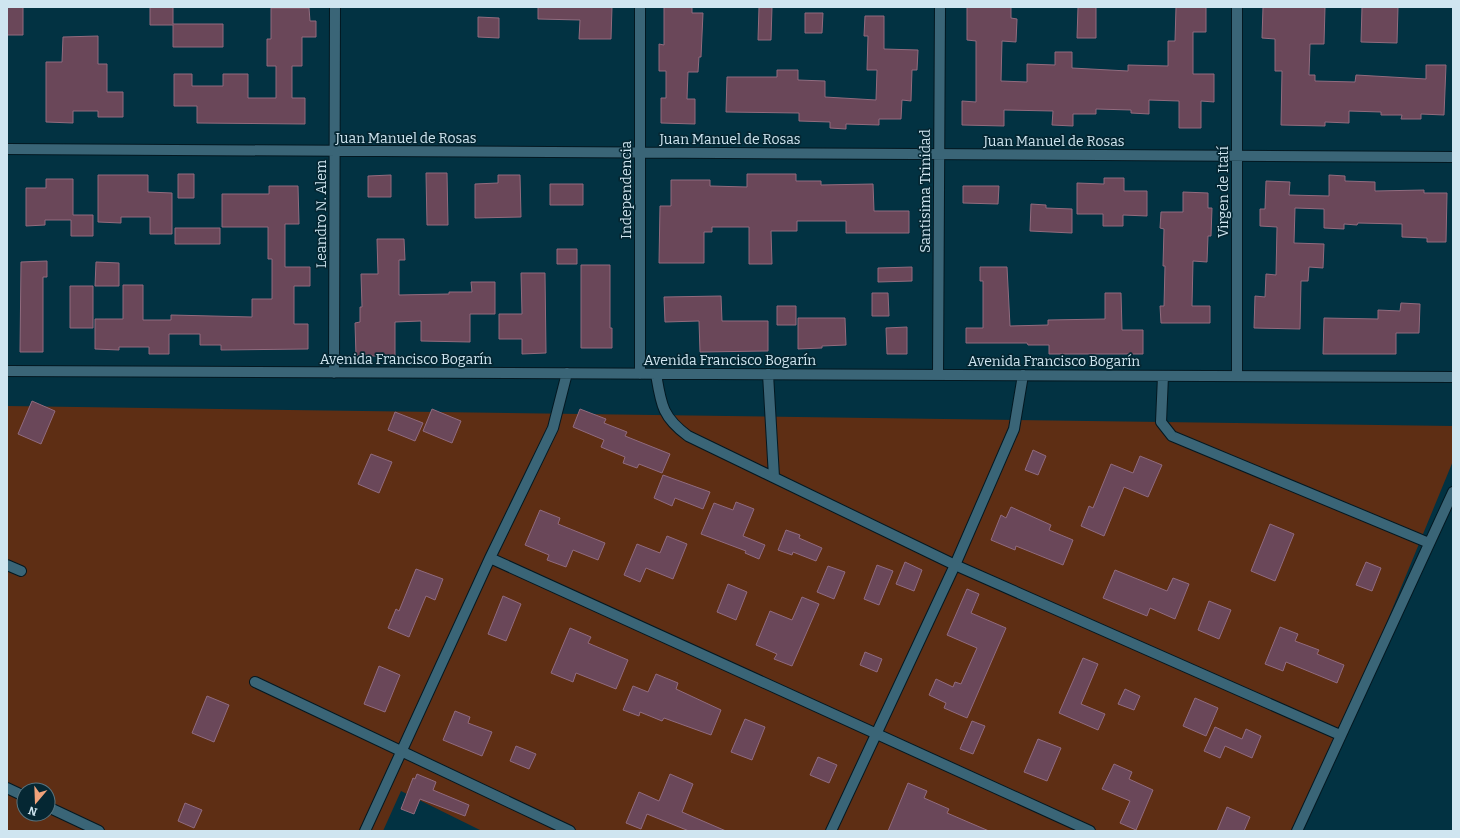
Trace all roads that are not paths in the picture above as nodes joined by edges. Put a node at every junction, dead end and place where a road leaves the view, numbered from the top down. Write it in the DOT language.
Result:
graph roads {
  1 [pos="335,7"];
  2 [pos="640,7"];
  3 [pos="940,7"];
  4 [pos="1236,7"];
  5 [pos="7,149"];
  6 [pos="335,151"];
  7 [pos="640,153"];
  8 [pos="939,154"];
  9 [pos="1237,156"];
  10 [pos="1453,157"];
  11 [pos="7,371"];
  12 [pos="334,373"];
  13 [pos="567,374"];
  14 [pos="640,374"];
  15 [pos="656,374"];
  16 [pos="768,374"];
  17 [pos="938,375"];
  18 [pos="1023,375"];
  19 [pos="1163,376"];
  20 [pos="1237,376"];
  21 [pos="1453,377"];
  22 [pos="774,477"];
  23 [pos="1453,492"];
  24 [pos="1429,543"];
  25 [pos="490,558"];
  26 [pos="7,565"];
  27 [pos="955,565"];
  28 [pos="21,571"];
  29 [pos="255,682"];
  30 [pos="876,734"];
  31 [pos="1340,735"];
  32 [pos="401,751"];
  33 [pos="56,811"];
  34 [pos="99,831"];
  35 [pos="365,831"];
  36 [pos="570,831"];
  37 [pos="831,831"];
  38 [pos="1090,831"];
  39 [pos="1297,831"];
  1 -- 6 [label="street, Leandro N. Alem"];
  2 -- 7 [label="street, Independencia"];
  3 -- 8 [label="street, Santisima Trinidad"];
  4 -- 9 [label="street, Virgen de Itatí"];
  5 -- 6 [label="street, Juan Manuel de Rosas"];
  6 -- 7 [label="street, Juan Manuel de Rosas"];
  6 -- 12 [label="street, Leandro N. Alem"];
  7 -- 8 [label="street, Juan Manuel de Rosas"];
  7 -- 14 [label="street, Independencia"];
  8 -- 9 [label="street, Juan Manuel de Rosas"];
  8 -- 17 [label="street, Santisima Trinidad"];
  9 -- 10 [label="street, Juan Manuel de Rosas"];
  9 -- 20 [label="street, Virgen de Itatí"];
  11 -- 12 [label="street, Avenida Francisco Bogarín"];
  12 -- 13 [label="street, Avenida Francisco Bogarín"];
  13 -- 14 [label="street, Avenida Francisco Bogarín"];
  13 -- 25 [label="street"];
  14 -- 15 [label="street, Avenida Francisco Bogarín"];
  15 -- 16 [label="street, Avenida Francisco Bogarín"];
  15 -- 22 [label="street"];
  16 -- 17 [label="street, Avenida Francisco Bogarín"];
  16 -- 22 [label="street"];
  17 -- 18 [label="street, Avenida Francisco Bogarín"];
  18 -- 19 [label="street, Avenida Francisco Bogarín"];
  18 -- 27 [label="street"];
  19 -- 20 [label="street, Avenida Francisco Bogarín"];
  19 -- 24 [label="street"];
  20 -- 21 [label="street, Avenida Francisco Bogarín"];
  22 -- 27 [label="street"];
  23 -- 24 [label="street"];
  24 -- 31 [label="street"];
  25 -- 30 [label="street"];
  25 -- 32 [label="street"];
  26 -- 28 [label="street"];
  27 -- 30 [label="street"];
  27 -- 31 [label="street"];
  29 -- 32 [label="street"];
  30 -- 37 [label="street"];
  30 -- 38 [label="street"];
  31 -- 39 [label="street"];
  32 -- 35 [label="street"];
  32 -- 36 [label="street"];
  33 -- 34 [label="street"];
}
